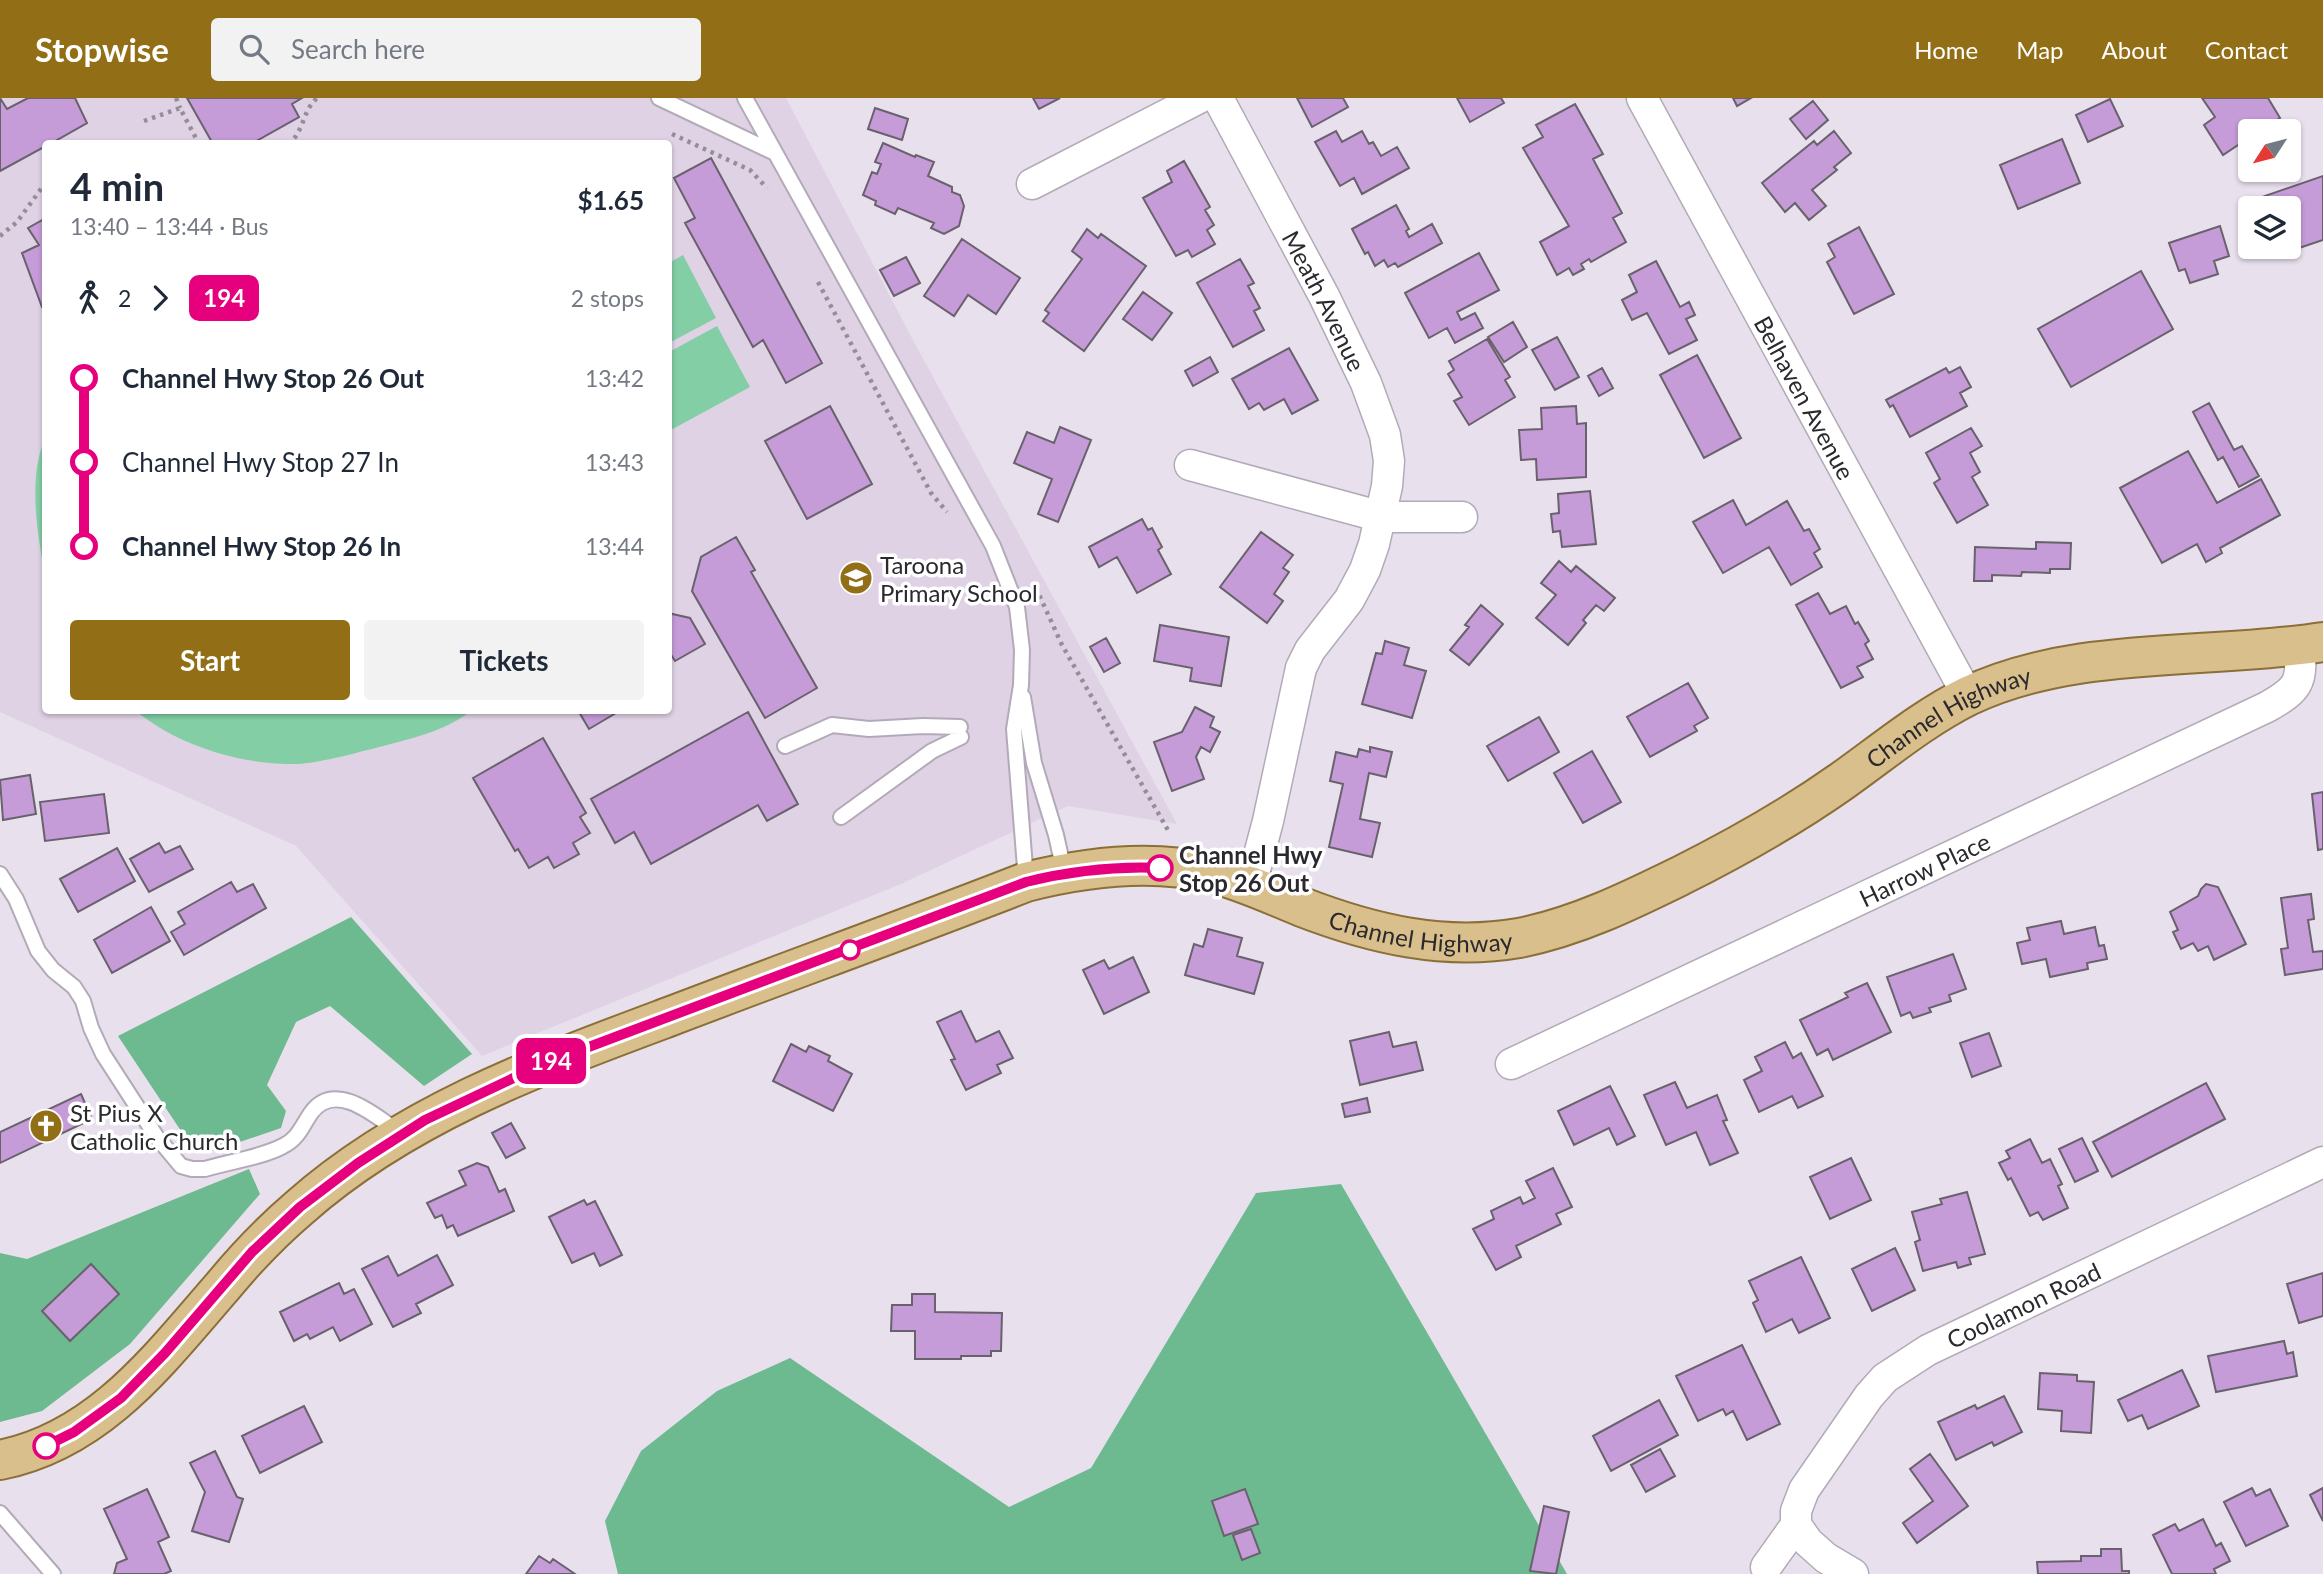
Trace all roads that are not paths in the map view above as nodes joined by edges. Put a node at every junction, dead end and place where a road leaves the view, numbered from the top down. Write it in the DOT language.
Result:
graph roads {
  1 [pos="659,98"];
  2 [pos="745,98"];
  3 [pos="1199,98"];
  4 [pos="1218,98"];
  5 [pos="1642,98"];
  6 [pos="775,153"];
  7 [pos="1032,184"];
  8 [pos="1190,465"];
  9 [pos="1382,517"];
  10 [pos="1462,517"];
  11 [pos="2311,644"];
  12 [pos="1021,685"];
  13 [pos="1968,696"];
  14 [pos="785,746"];
  15 [pos="841,817"];
  16 [pos="1064,873"];
  17 [pos="0,874"];
  18 [pos="1026,882"];
  19 [pos="1251,885"];
  20 [pos="1511,1064"];
  21 [pos="401,1134"];
  22 [pos="2323,1162"];
  23 [pos="0,1460"];
  24 [pos="0,1513"];
  25 [pos="1796,1525"];
  26 [pos="1766,1567"];
  27 [pos="53,1574"];
  28 [pos="1853,1574"];
  1 -- 6 [label="lane"];
  2 -- 6 [label="lane"];
  3 -- 7 [label="street"];
  4 -- 9 [label="street, Meath Avenue"];
  5 -- 13 [label="street, Belhaven Avenue"];
  6 -- 12 [label="lane"];
  8 -- 9 [label="street"];
  9 -- 10 [label="street"];
  9 -- 19 [label="street, Meath Avenue"];
  11 -- 13 [label="main road, Channel Highway"];
  11 -- 20 [label="street, Harrow Place"];
  12 -- 16 [label="lane"];
  12 -- 18 [label="lane"];
  13 -- 19 [label="main road, Channel Highway"];
  14 -- 15 [label="lane"];
  16 -- 18 [label="main road, Channel Highway"];
  16 -- 19 [label="main road, Channel Highway"];
  17 -- 21 [label="lane"];
  18 -- 21 [label="main road, Channel Highway"];
  21 -- 23 [label="main road, Channel Highway"];
  22 -- 25 [label="street, Coolamon Road"];
  24 -- 27 [label="lane"];
  25 -- 26 [label="street, Coolamon Road"];
  25 -- 28 [label="street"];
}
